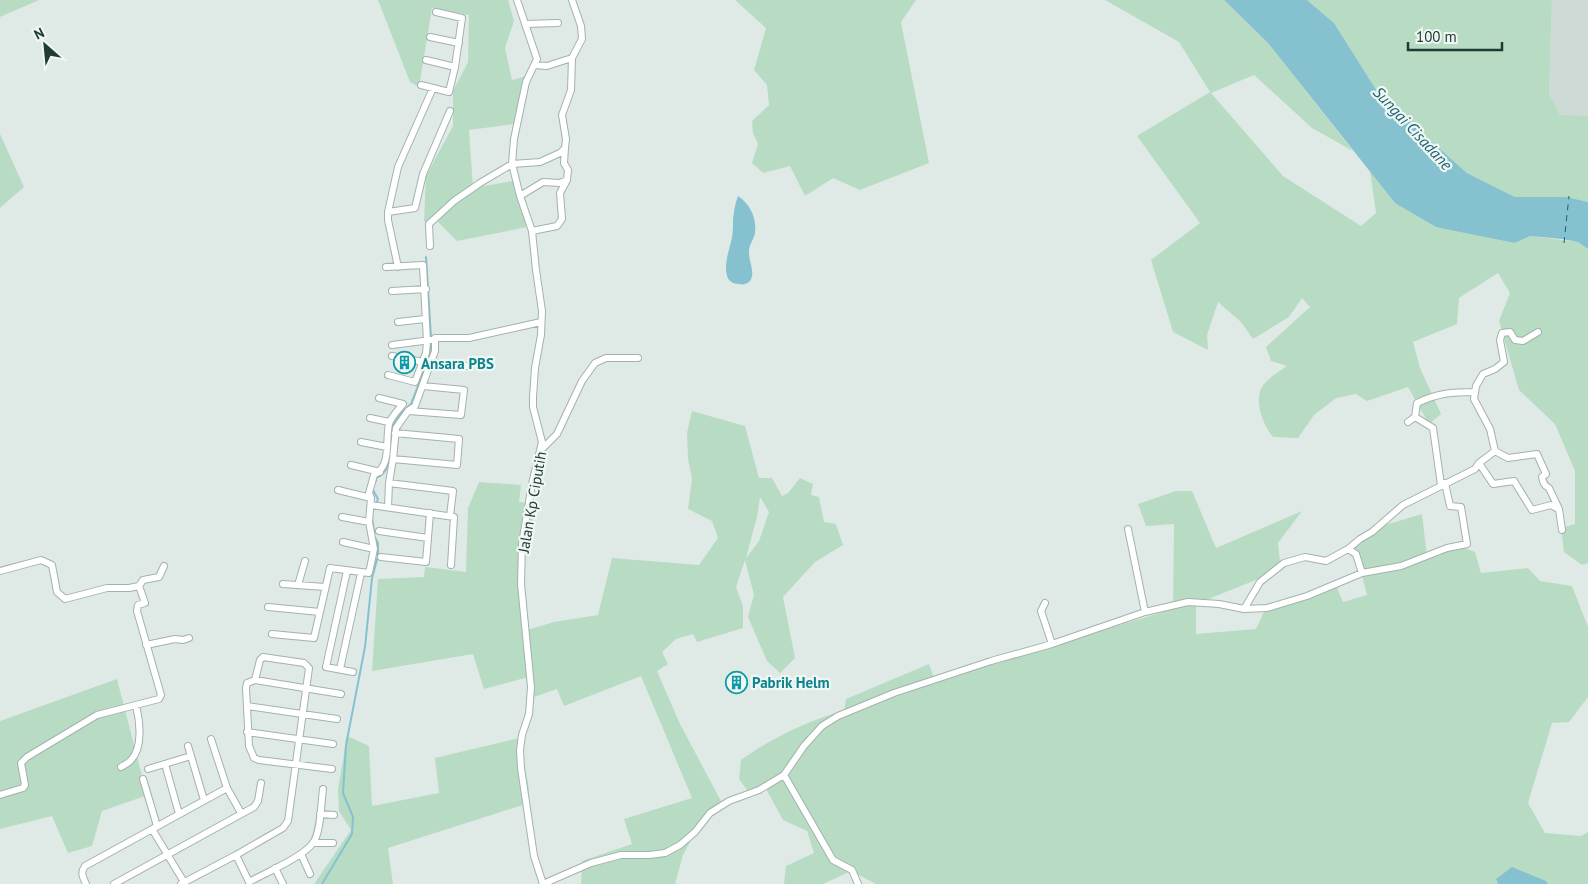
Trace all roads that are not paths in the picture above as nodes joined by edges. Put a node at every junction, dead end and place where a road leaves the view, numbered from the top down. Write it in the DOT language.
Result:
graph roads {
  1 [pos="518,0"];
  2 [pos="572,0"];
  3 [pos="436,12"];
  4 [pos="558,23"];
  5 [pos="526,24"];
  6 [pos="430,36"];
  7 [pos="459,43"];
  8 [pos="572,58"];
  9 [pos="426,60"];
  10 [pos="535,65"];
  11 [pos="456,67"];
  12 [pos="421,85"];
  13 [pos="433,88"];
  14 [pos="450,111"];
  15 [pos="564,148"];
  16 [pos="512,164"];
  17 [pos="567,180"];
  18 [pos="520,196"];
  19 [pos="388,212"];
  20 [pos="532,231"];
  21 [pos="430,246"];
  22 [pos="386,267"];
  23 [pos="398,267"];
  24 [pos="426,289"];
  25 [pos="392,290"];
  26 [pos="425,319"];
  27 [pos="398,322"];
  28 [pos="542,322"];
  29 [pos="1538,332"];
  30 [pos="435,338"];
  31 [pos="427,342"];
  32 [pos="392,345"];
  33 [pos="392,356"];
  34 [pos="638,358"];
  35 [pos="423,362"];
  36 [pos="431,363"];
  37 [pos="466,366"];
  38 [pos="388,375"];
  39 [pos="423,386"];
  40 [pos="1475,392"];
  41 [pos="379,398"];
  42 [pos="408,411"];
  43 [pos="1415,417"];
  44 [pos="370,418"];
  45 [pos="389,422"];
  46 [pos="1408,422"];
  47 [pos="395,433"];
  48 [pos="361,442"];
  49 [pos="387,447"];
  50 [pos="541,450"];
  51 [pos="1495,451"];
  52 [pos="393,459"];
  53 [pos="1479,462"];
  54 [pos="351,465"];
  55 [pos="380,472"];
  56 [pos="389,483"];
  57 [pos="1443,484"];
  58 [pos="338,490"];
  59 [pos="373,503"];
  60 [pos="388,507"];
  61 [pos="1558,509"];
  62 [pos="430,513"];
  63 [pos="342,516"];
  64 [pos="450,516"];
  65 [pos="369,522"];
  66 [pos="1128,530"];
  67 [pos="1562,530"];
  68 [pos="378,531"];
  69 [pos="428,538"];
  70 [pos="343,542"];
  71 [pos="374,549"];
  72 [pos="1348,550"];
  73 [pos="381,557"];
  74 [pos="305,561"];
  75 [pos="451,565"];
  76 [pos="164,566"];
  77 [pos="0,571"];
  78 [pos="347,571"];
  79 [pos="361,573"];
  80 [pos="1362,573"];
  81 [pos="283,584"];
  82 [pos="298,585"];
  83 [pos="139,586"];
  84 [pos="325,587"];
  85 [pos="1044,602"];
  86 [pos="268,607"];
  87 [pos="1244,609"];
  88 [pos="320,612"];
  89 [pos="1145,612"];
  90 [pos="272,634"];
  91 [pos="189,638"];
  92 [pos="1052,644"];
  93 [pos="146,645"];
  94 [pos="340,669"];
  95 [pos="353,672"];
  96 [pos="255,680"];
  97 [pos="307,688"];
  98 [pos="341,694"];
  99 [pos="136,706"];
  100 [pos="247,706"];
  101 [pos="303,714"];
  102 [pos="337,719"];
  103 [pos="247,732"];
  104 [pos="298,738"];
  105 [pos="211,739"];
  106 [pos="333,744"];
  107 [pos="188,746"];
  108 [pos="191,756"];
  109 [pos="165,764"];
  110 [pos="296,764"];
  111 [pos="121,767"];
  112 [pos="148,769"];
  113 [pos="332,769"];
  114 [pos="784,775"];
  115 [pos="143,779"];
  116 [pos="261,783"];
  117 [pos="227,788"];
  118 [pos="323,789"];
  119 [pos="0,795"];
  120 [pos="204,800"];
  121 [pos="241,813"];
  122 [pos="179,814"];
  123 [pos="320,814"];
  124 [pos="334,815"];
  125 [pos="155,827"];
  126 [pos="332,843"];
  127 [pos="313,844"];
  128 [pos="167,854"];
  129 [pos="301,854"];
  130 [pos="236,856"];
  131 [pos="275,868"];
  132 [pos="310,874"];
  133 [pos="182,883"];
  134 [pos="249,883"];
  135 [pos="86,884"];
  136 [pos="114,884"];
  137 [pos="283,884"];
  138 [pos="543,884"];
  139 [pos="858,884"];
  1 -- 5 [label="street"];
  2 -- 8 [label="street"];
  3 -- 7 [label="street"];
  4 -- 5 [label="street"];
  5 -- 10 [label="street"];
  6 -- 7 [label="street"];
  7 -- 11 [label="street"];
  8 -- 10 [label="street"];
  8 -- 15 [label="street"];
  9 -- 11 [label="street"];
  10 -- 16 [label="street, Jalan Kp Ciputih"];
  11 -- 13 [label="street"];
  12 -- 13 [label="street"];
  13 -- 19 [label="street"];
  14 -- 19 [label="street"];
  15 -- 16 [label="street"];
  15 -- 17 [label="street"];
  16 -- 18 [label="street, Jalan Kp Ciputih"];
  16 -- 21 [label="street"];
  17 -- 18 [label="street"];
  17 -- 20 [label="street"];
  18 -- 20 [label="street, Jalan Kp Ciputih"];
  19 -- 23 [label="street"];
  20 -- 28 [label="street, Jalan Kp Ciputih"];
  22 -- 23 [label="street"];
  23 -- 24 [label="street"];
  24 -- 25 [label="street"];
  24 -- 26 [label="street"];
  26 -- 27 [label="street"];
  26 -- 31 [label="street"];
  28 -- 30 [label="street"];
  28 -- 50 [label="street, Jalan Kp Ciputih"];
  29 -- 40 [label="street"];
  30 -- 31 [label="street"];
  30 -- 36 [label="street"];
  31 -- 32 [label="street"];
  31 -- 35 [label="street"];
  33 -- 35 [label="street"];
  34 -- 50 [label="street"];
  35 -- 38 [label="street"];
  36 -- 37 [label="street"];
  36 -- 39 [label="street"];
  39 -- 42 [label="street"];
  39 -- 42 [label="street"];
  40 -- 43 [label="street"];
  40 -- 51 [label="street"];
  41 -- 45 [label="street"];
  42 -- 47 [label="street"];
  43 -- 46 [label="street"];
  43 -- 57 [label="street"];
  44 -- 45 [label="street"];
  45 -- 49 [label="street"];
  47 -- 52 [label="street"];
  47 -- 52 [label="street"];
  48 -- 49 [label="street"];
  49 -- 55 [label="street"];
  50 -- 138 [label="street, Jalan Kp Ciputih"];
  51 -- 53 [label="street"];
  51 -- 61 [label="street"];
  52 -- 56 [label="street"];
  53 -- 57 [label="street"];
  53 -- 61 [label="street"];
  54 -- 55 [label="street"];
  55 -- 59 [label="street"];
  56 -- 60 [label="street"];
  56 -- 64 [label="street"];
  57 -- 72 [label="street"];
  57 -- 80 [label="street"];
  58 -- 59 [label="street"];
  59 -- 60 [label="street"];
  59 -- 65 [label="street"];
  60 -- 62 [label="street"];
  61 -- 67 [label="street"];
  62 -- 64 [label="street"];
  62 -- 69 [label="street"];
  63 -- 65 [label="street"];
  64 -- 75 [label="street"];
  65 -- 71 [label="street"];
  66 -- 89 [label="street"];
  68 -- 69 [label="street"];
  69 -- 73 [label="street"];
  70 -- 71 [label="street"];
  71 -- 79 [label="street"];
  72 -- 80 [label="street"];
  72 -- 87 [label="street"];
  74 -- 82 [label="street"];
  76 -- 83 [label="street"];
  77 -- 83 [label="street"];
  78 -- 79 [label="street"];
  78 -- 84 [label="street"];
  78 -- 94 [label="street"];
  79 -- 94 [label="street"];
  80 -- 87 [label="street"];
  81 -- 82 [label="street"];
  82 -- 84 [label="street"];
  83 -- 93 [label="street"];
  84 -- 88 [label="street"];
  85 -- 92 [label="street"];
  86 -- 88 [label="street"];
  87 -- 89 [label="street"];
  88 -- 90 [label="street"];
  89 -- 92 [label="street"];
  91 -- 93 [label="street"];
  92 -- 114 [label="street"];
  93 -- 99 [label="street"];
  94 -- 95 [label="street"];
  96 -- 97 [label="street"];
  96 -- 97 [label="street"];
  96 -- 100 [label="street"];
  97 -- 98 [label="street"];
  97 -- 101 [label="street"];
  99 -- 111 [label="street"];
  99 -- 119 [label="street"];
  100 -- 101 [label="street"];
  100 -- 103 [label="street"];
  101 -- 102 [label="street"];
  101 -- 104 [label="street"];
  103 -- 104 [label="street"];
  103 -- 110 [label="street"];
  104 -- 106 [label="street"];
  104 -- 110 [label="street"];
  105 -- 117 [label="street"];
  107 -- 108 [label="street"];
  108 -- 109 [label="street"];
  108 -- 120 [label="street"];
  109 -- 112 [label="street"];
  109 -- 122 [label="street"];
  110 -- 113 [label="street"];
  110 -- 130 [label="street"];
  114 -- 138 [label="street"];
  114 -- 139 [label="street"];
  115 -- 125 [label="street"];
  116 -- 121 [label="street"];
  117 -- 120 [label="street"];
  117 -- 121 [label="street"];
  118 -- 123 [label="street"];
  120 -- 122 [label="street"];
  121 -- 128 [label="street"];
  122 -- 125 [label="street"];
  123 -- 124 [label="street"];
  123 -- 127 [label="street"];
  125 -- 128 [label="street"];
  125 -- 135 [label="street"];
  126 -- 127 [label="street"];
  127 -- 129 [label="street"];
  128 -- 133 [label="street"];
  128 -- 136 [label="street"];
  129 -- 131 [label="street"];
  129 -- 132 [label="street"];
  130 -- 133 [label="street"];
  130 -- 134 [label="street"];
  131 -- 134 [label="street"];
  131 -- 137 [label="street"];
}
